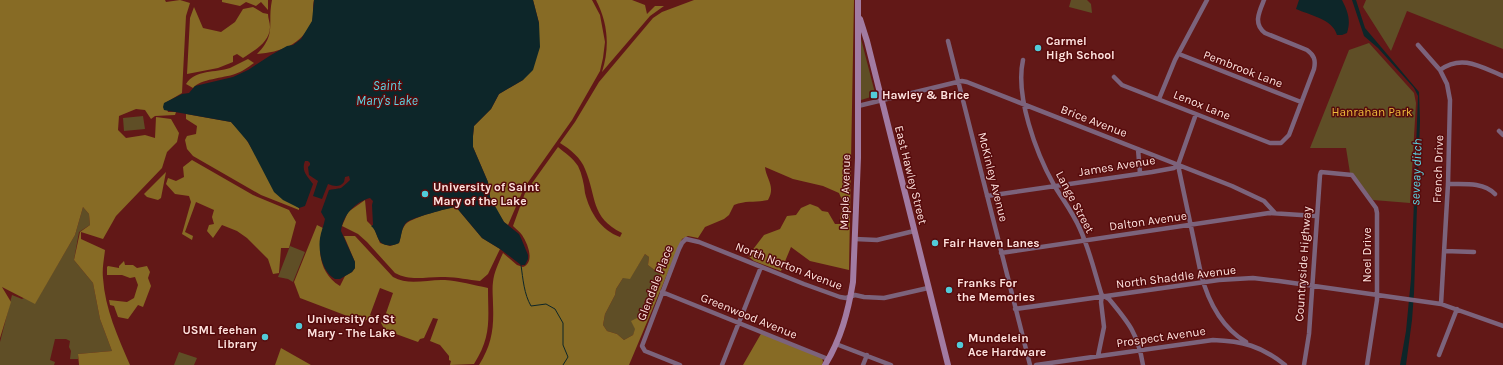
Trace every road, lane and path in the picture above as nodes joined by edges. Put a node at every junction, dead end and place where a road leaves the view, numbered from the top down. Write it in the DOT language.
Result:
graph roads {
  1 [pos="858,0"];
  2 [pos="1207,0"];
  3 [pos="1264,0"];
  4 [pos="858,14"];
  5 [pos="948,41"];
  6 [pos="1418,44"];
  7 [pos="1178,54"];
  8 [pos="1023,60"];
  9 [pos="1440,70"];
  10 [pos="1503,76"];
  11 [pos="1114,77"];
  12 [pos="958,82"];
  13 [pos="1159,99"];
  14 [pos="882,101"];
  15 [pos="1301,102"];
  16 [pos="1025,105"];
  17 [pos="858,106"];
  18 [pos="1196,114"];
  19 [pos="1138,149"];
  20 [pos="1178,165"];
  21 [pos="1140,173"];
  22 [pos="1329,173"];
  23 [pos="1448,184"];
  24 [pos="1055,186"];
  25 [pos="1496,194"];
  26 [pos="987,196"];
  27 [pos="1275,213"];
  28 [pos="1316,216"];
  29 [pos="1191,225"];
  30 [pos="914,231"];
  31 [pos="854,239"];
  32 [pos="691,240"];
  33 [pos="1084,240"];
  34 [pos="1444,251"];
  35 [pos="1474,252"];
  36 [pos="1001,253"];
  37 [pos="761,267"];
  38 [pos="1203,282"];
  39 [pos="1312,286"];
  40 [pos="928,288"];
  41 [pos="662,292"];
  42 [pos="1377,295"];
  43 [pos="851,296"];
  44 [pos="1102,296"];
  45 [pos="1442,304"];
  46 [pos="1015,309"];
  47 [pos="1457,309"];
  48 [pos="739,322"];
  49 [pos="1503,326"];
  50 [pos="836,344"];
  51 [pos="1249,344"];
  52 [pos="1140,350"];
  53 [pos="1439,355"];
  54 [pos="867,356"];
  55 [pos="1098,356"];
  56 [pos="828,359"];
  57 [pos="680,365"];
  58 [pos="722,365"];
  59 [pos="824,365"];
  60 [pos="863,365"];
  61 [pos="891,365"];
  62 [pos="948,365"];
  63 [pos="1030,365"];
  64 [pos="1036,365"];
  65 [pos="1142,365"];
  66 [pos="1285,365"];
  67 [pos="1304,365"];
  68 [pos="1367,365"];
  1 -- 4 [label="main road, Maple Avenue"];
  2 -- 7 [label="street"];
  3 -- 15 [label="street"];
  4 -- 14 [label="main road, East Hawley Street"];
  4 -- 17 [label="main road, Maple Avenue"];
  5 -- 12 [label="street, McKinley Avenue"];
  6 -- 9 [label="street, French Drive"];
  7 -- 13 [label="street"];
  7 -- 15 [label="street, Pembrook Lane"];
  8 -- 16 [label="street, Lange Street"];
  9 -- 10 [label="street"];
  9 -- 23 [label="street, French Drive"];
  11 -- 13 [label="street, Lenox Lane"];
  12 -- 14 [label="street, Brice Avenue"];
  12 -- 16 [label="street, Brice Avenue"];
  12 -- 26 [label="street, McKinley Avenue"];
  13 -- 18 [label="street, Lenox Lane"];
  14 -- 17 [label="street, Brice Avenue"];
  14 -- 30 [label="main road, East Hawley Street"];
  15 -- 18 [label="street, Lenox Lane"];
  16 -- 19 [label="street, Brice Avenue"];
  16 -- 24 [label="street, Lange Street"];
  17 -- 31 [label="main road, Maple Avenue"];
  18 -- 20 [label="street"];
  19 -- 20 [label="street, Brice Avenue"];
  19 -- 21 [label="street"];
  20 -- 21 [label="street, James Avenue"];
  20 -- 27 [label="street, Brice Avenue"];
  20 -- 29 [label="street"];
  21 -- 24 [label="street, James Avenue"];
  22 -- 28 [label="street, Countryside Highway"];
  22 -- 42 [label="street, Noel Drive"];
  23 -- 25 [label="street"];
  23 -- 34 [label="street, French Drive"];
  24 -- 26 [label="street, James Avenue"];
  24 -- 33 [label="street, Lange Street"];
  26 -- 36 [label="street, McKinley Avenue"];
  27 -- 28 [label="street"];
  27 -- 29 [label="street, Dalton Avenue"];
  28 -- 39 [label="street, Countryside Highway"];
  29 -- 33 [label="street, Dalton Avenue"];
  29 -- 38 [label="street"];
  30 -- 31 [label="street"];
  30 -- 40 [label="main road, East Hawley Street"];
  31 -- 43 [label="main road, Maple Avenue"];
  32 -- 37 [label="street, North Norton Avenue"];
  32 -- 41 [label="street, Glendale Place"];
  33 -- 36 [label="street, Dalton Avenue"];
  33 -- 44 [label="street, Lange Street"];
  34 -- 35 [label="street"];
  34 -- 45 [label="street, French Drive"];
  36 -- 46 [label="street, McKinley Avenue"];
  37 -- 43 [label="street, North Norton Avenue"];
  37 -- 48 [label="street"];
  38 -- 39 [label="street, North Shaddle Avenue"];
  38 -- 44 [label="street, North Shaddle Avenue"];
  38 -- 51 [label="street"];
  39 -- 42 [label="street, North Shaddle Avenue"];
  39 -- 67 [label="street, Countryside Highway"];
  40 -- 43 [label="street, North Norton Avenue"];
  40 -- 62 [label="main road, East Hawley Street"];
  41 -- 48 [label="street, Greenwood Avenue"];
  41 -- 57 [label="street, Glendale Place"];
  42 -- 45 [label="street, North Shaddle Avenue"];
  42 -- 68 [label="street, Noel Drive"];
  43 -- 50 [label="main road, Maple Avenue"];
  44 -- 46 [label="street, North Shaddle Avenue"];
  44 -- 52 [label="street"];
  44 -- 55 [label="street, Lange Street"];
  45 -- 47 [label="street, North Shaddle Avenue"];
  46 -- 63 [label="street, McKinley Avenue"];
  47 -- 49 [label="street, North Shaddle Avenue"];
  47 -- 53 [label="street"];
  48 -- 56 [label="street, Greenwood Avenue"];
  48 -- 58 [label="street"];
  50 -- 54 [label="street"];
  50 -- 56 [label="main road, Maple Avenue"];
  51 -- 52 [label="street, Prospect Avenue"];
  51 -- 66 [label="street, Prospect Avenue"];
  52 -- 55 [label="street, Prospect Avenue"];
  52 -- 65 [label="street"];
  54 -- 60 [label="street"];
  54 -- 61 [label="street"];
  55 -- 64 [label="street, Prospect Avenue"];
  56 -- 59 [label="main road, Maple Avenue"];
}
